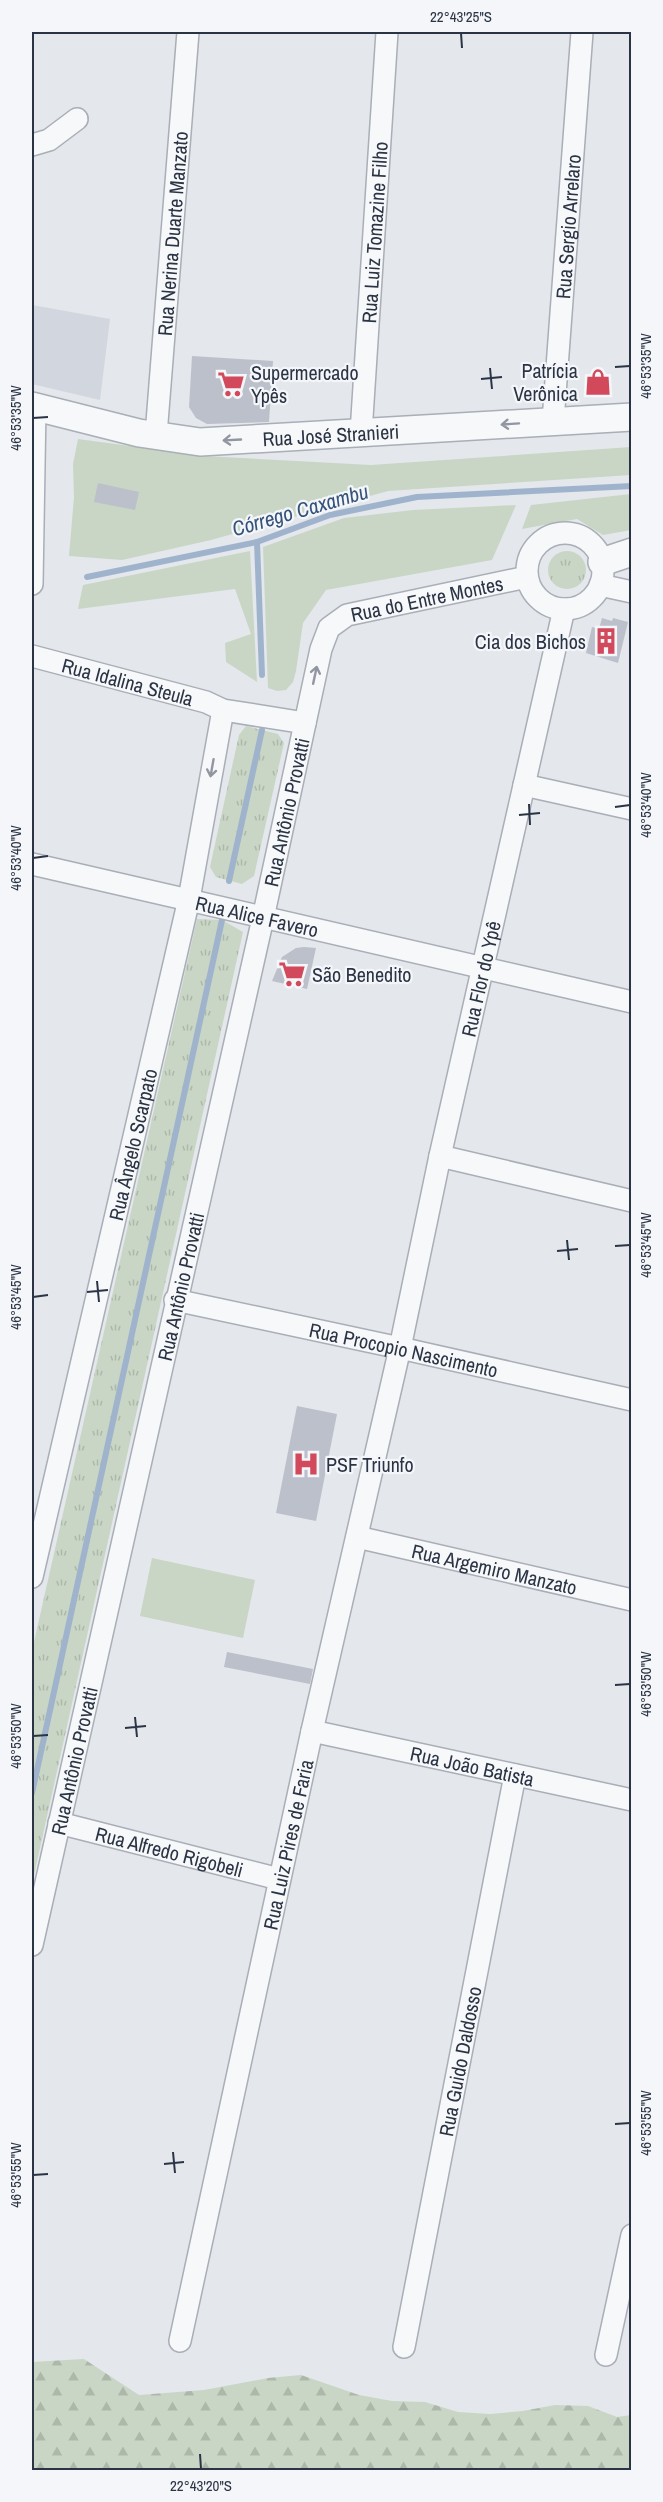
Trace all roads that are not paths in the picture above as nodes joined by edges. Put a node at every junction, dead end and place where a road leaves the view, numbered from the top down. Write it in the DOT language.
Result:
graph roads {
  1 [pos="188,32"];
  2 [pos="387,32"];
  3 [pos="582,32"];
  4 [pos="77,119"];
  5 [pos="32,145"];
  6 [pos="33,407"];
  7 [pos="632,417"];
  8 [pos="553,421"];
  9 [pos="362,433"];
  10 [pos="156,435"];
  11 [pos="632,552"];
  12 [pos="601,573"];
  13 [pos="527,577"];
  14 [pos="32,584"];
  15 [pos="632,592"];
  16 [pos="564,609"];
  17 [pos="329,628"];
  18 [pos="32,656"];
  19 [pos="223,710"];
  20 [pos="305,723"];
  21 [pos="524,785"];
  22 [pos="632,809"];
  23 [pos="32,864"];
  24 [pos="189,899"];
  25 [pos="263,918"];
  26 [pos="483,968"];
  27 [pos="632,1002"];
  28 [pos="440,1156"];
  29 [pos="632,1202"];
  30 [pos="175,1300"];
  31 [pos="400,1348"];
  32 [pos="632,1400"];
  33 [pos="357,1537"];
  34 [pos="32,1577"];
  35 [pos="632,1600"];
  36 [pos="312,1731"];
  37 [pos="515,1775"];
  38 [pos="632,1800"];
  39 [pos="59,1823"];
  40 [pos="279,1879"];
  41 [pos="32,1946"];
  42 [pos="632,2235"];
  43 [pos="180,2341"];
  44 [pos="404,2347"];
  45 [pos="606,2355"];
  1 -- 10 [label="street, Rua Nerina Duarte Manzato"];
  2 -- 9 [label="street, Rua Luiz Tomazine Filho"];
  3 -- 8 [label="street, Rua Sergio Arrelaro"];
  4 -- 5 [label="street"];
  6 -- 10 [label="street, Rua José Stranieri"];
  6 -- 14 [label="street"];
  7 -- 8 [label="street, Rua José Stranieri"];
  8 -- 9 [label="street, Rua José Stranieri, one-way"];
  9 -- 10 [label="street, Rua José Stranieri, one-way"];
  11 -- 12 [label="street"];
  12 -- 13 [label="street"];
  12 -- 15 [label="street"];
  12 -- 16 [label="street"];
  13 -- 16 [label="street"];
  13 -- 17 [label="street, Rua do Entre Montes"];
  16 -- 21 [label="street, Rua Flor do Ypê"];
  20 -- 17 [label="street, Rua Antônio Provatti, one-way"];
  18 -- 19 [label="street, Rua Idalina Steula"];
  19 -- 20 [label="street, Rua Idalina Steula"];
  19 -- 24 [label="street, Rua Ângelo Scarpato, one-way"];
  20 -- 25 [label="street, Rua Antônio Provatti"];
  21 -- 22 [label="street"];
  21 -- 26 [label="street, Rua Flor do Ypê"];
  23 -- 24 [label="street, Rua Alice Favero"];
  24 -- 25 [label="street, Rua Alice Favero"];
  24 -- 34 [label="street, Rua Ângelo Scarpato"];
  25 -- 26 [label="street, Rua Alice Favero"];
  25 -- 30 [label="street, Rua Antônio Provatti"];
  26 -- 27 [label="street, Rua Alice Favero"];
  26 -- 28 [label="street, Rua Flor do Ypê"];
  28 -- 29 [label="street"];
  28 -- 31 [label="street, Rua Flor do Ypê"];
  30 -- 31 [label="street, Rua Procopio Nascimento"];
  30 -- 39 [label="street, Rua Antônio Provatti"];
  31 -- 32 [label="street, Rua Procopio Nascimento"];
  31 -- 33 [label="street, Rua Luiz Pires de Faria"];
  33 -- 35 [label="street, Rua Argemiro Manzato"];
  33 -- 36 [label="street, Rua Luiz Pires de Faria"];
  36 -- 37 [label="street, Rua João Batista"];
  36 -- 40 [label="street, Rua Luiz Pires de Faria"];
  37 -- 38 [label="street, Rua João Batista"];
  37 -- 44 [label="street, Rua Guido Daldosso"];
  39 -- 40 [label="street, Rua Alfredo Rigobeli"];
  39 -- 41 [label="street, Rua Antônio Provatti"];
  40 -- 43 [label="street, Rua Luiz Pires de Faria"];
  42 -- 45 [label="street"];
}
